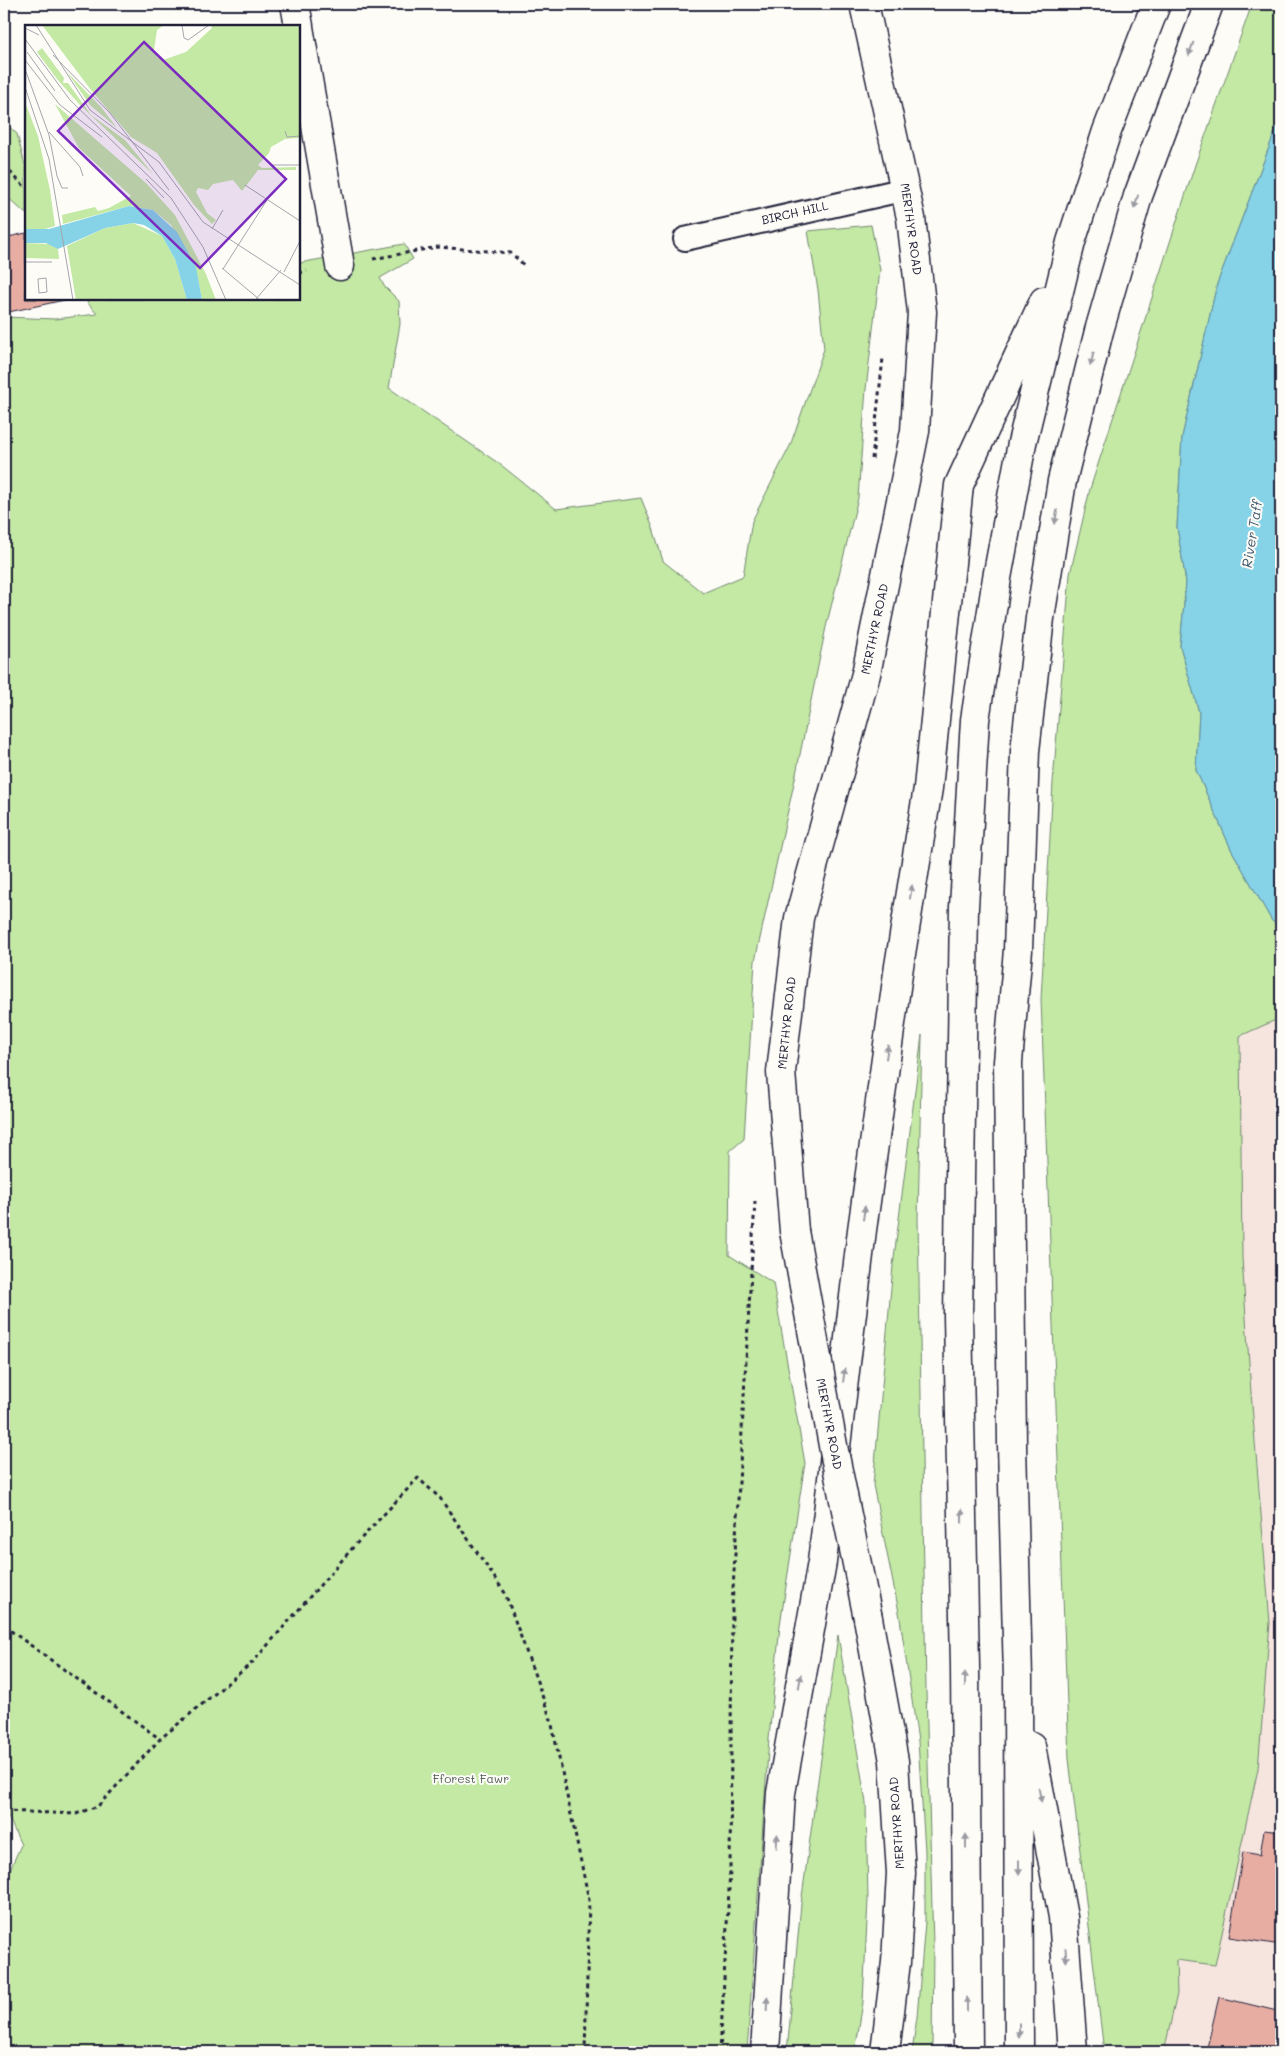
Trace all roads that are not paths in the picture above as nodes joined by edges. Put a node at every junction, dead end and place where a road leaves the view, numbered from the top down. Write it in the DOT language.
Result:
graph roads {
  1 [pos="295,4"];
  2 [pos="864,4"];
  3 [pos="1156,4"];
  4 [pos="1208,4"];
  5 [pos="299,25"];
  6 [pos="300,33"];
  7 [pos="906,189"];
  8 [pos="685,239"];
  9 [pos="1071,242"];
  10 [pos="340,266"];
  11 [pos="1018,1678"];
  12 [pos="765,2052"];
  13 [pos="885,2052"];
  14 [pos="968,2052"];
  15 [pos="1020,2052"];
  16 [pos="1073,2052"];
  1 -- 5 [label="main road"];
  2 -- 7 [label="main road, MERTHYR ROAD"];
  3 -- 9 [label="main road"];
  4 -- 11 [label="main road, one-way"];
  6 -- 10 [label="main road"];
  7 -- 8 [label="lane, BIRCH HILL"];
  7 -- 13 [label="main road, MERTHYR ROAD, bridge"];
  12 -- 9 [label="main road, one-way"];
  14 -- 9 [label="main road, one-way"];
  11 -- 15 [label="main road, one-way"];
  11 -- 16 [label="main road, one-way"];
}
